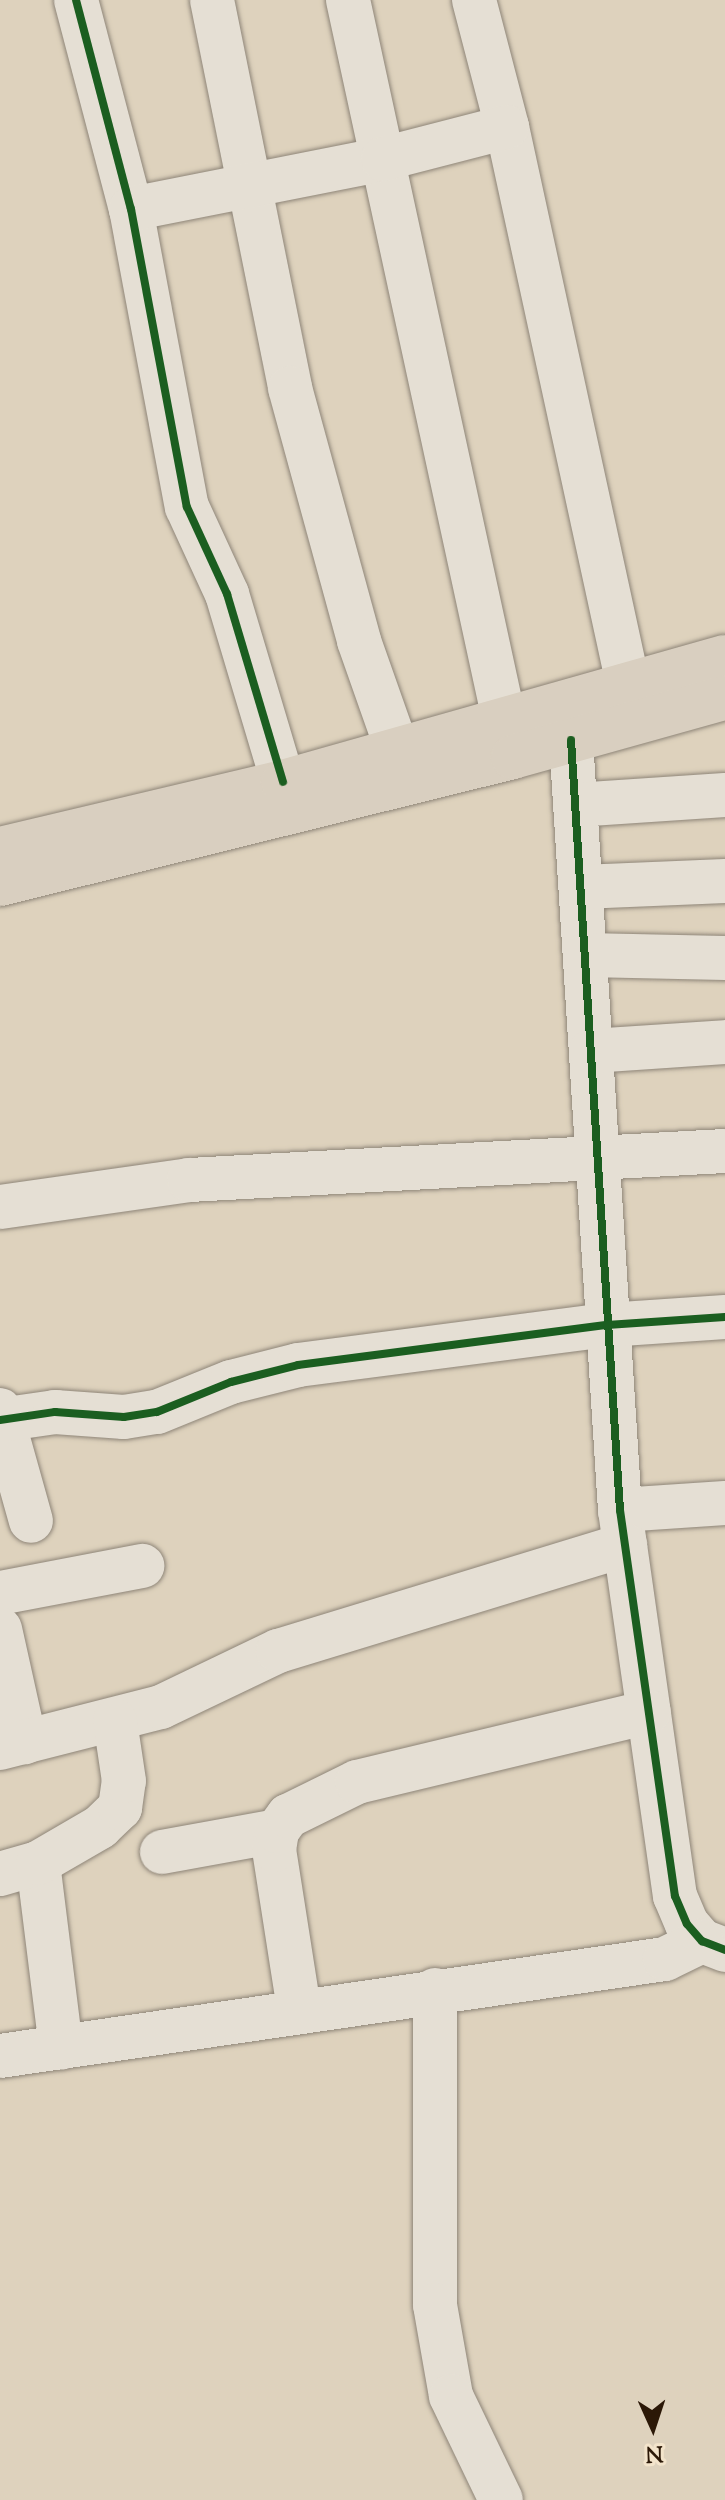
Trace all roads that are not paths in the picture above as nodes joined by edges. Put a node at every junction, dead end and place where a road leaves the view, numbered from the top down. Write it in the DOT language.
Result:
graph roads {
  1 [pos="76,0"];
  2 [pos="212,0"];
  3 [pos="348,0"];
  4 [pos="474,0"];
  5 [pos="507,127"];
  6 [pos="383,159"];
  7 [pos="253,186"];
  8 [pos="131,209"];
  9 [pos="725,657"];
  10 [pos="628,684"];
  11 [pos="725,698"];
  12 [pos="504,719"];
  13 [pos="571,740"];
  14 [pos="396,746"];
  15 [pos="283,782"];
  16 [pos="725,795"];
  17 [pos="575,805"];
  18 [pos="0,849"];
  19 [pos="725,881"];
  20 [pos="0,884"];
  21 [pos="581,887"];
  22 [pos="586,955"];
  23 [pos="725,958"];
  24 [pos="725,1042"];
  25 [pos="591,1051"];
  26 [pos="725,1151"];
  27 [pos="597,1154"];
  28 [pos="0,1207"];
  29 [pos="725,1317"];
  30 [pos="607,1325"];
  31 [pos="1,1416"];
  32 [pos="725,1503"];
  33 [pos="31,1521"];
  34 [pos="623,1528"];
  35 [pos="142,1566"];
  36 [pos="0,1593"];
  37 [pos="0,1629"];
  38 [pos="649,1712"];
  39 [pos="115,1721"];
  40 [pos="13,1745"];
  41 [pos="277,1831"];
  42 [pos="162,1852"];
  43 [pos="19,1868"];
  44 [pos="713,1945"];
  45 [pos="435,1990"];
  46 [pos="299,2009"];
  47 [pos="61,2048"];
  48 [pos="0,2056"];
  49 [pos="501,2500"];
  1 -- 8 [label="street"];
  2 -- 7 [label="street"];
  3 -- 6 [label="street"];
  4 -- 5 [label="street"];
  5 -- 6 [label="street"];
  5 -- 10 [label="street"];
  6 -- 7 [label="street"];
  6 -- 12 [label="street"];
  7 -- 8 [label="street"];
  7 -- 14 [label="street"];
  8 -- 15 [label="street"];
  9 -- 10 [label="main road"];
  10 -- 12 [label="main road"];
  11 -- 13 [label="main road"];
  12 -- 14 [label="main road"];
  13 -- 17 [label="street"];
  13 -- 20 [label="main road"];
  14 -- 15 [label="main road"];
  15 -- 18 [label="main road"];
  16 -- 17 [label="street"];
  17 -- 21 [label="street"];
  19 -- 21 [label="street"];
  21 -- 22 [label="street"];
  22 -- 23 [label="street"];
  22 -- 25 [label="street"];
  24 -- 25 [label="street"];
  25 -- 27 [label="street"];
  26 -- 27 [label="street"];
  27 -- 28 [label="street"];
  27 -- 30 [label="street"];
  29 -- 30 [label="street"];
  30 -- 31 [label="street"];
  30 -- 34 [label="street"];
  31 -- 33 [label="street"];
  32 -- 34 [label="street"];
  34 -- 38 [label="street"];
  34 -- 39 [label="street"];
  35 -- 36 [label="street"];
  37 -- 40 [label="street"];
  38 -- 41 [label="street"];
  38 -- 44 [label="street"];
  39 -- 40 [label="street"];
  39 -- 43 [label="street"];
  41 -- 42 [label="street"];
  41 -- 46 [label="street"];
  43 -- 47 [label="street"];
  44 -- 45 [label="street"];
  45 -- 46 [label="street"];
  45 -- 49 [label="street"];
  46 -- 47 [label="street"];
  47 -- 48 [label="street"];
}
